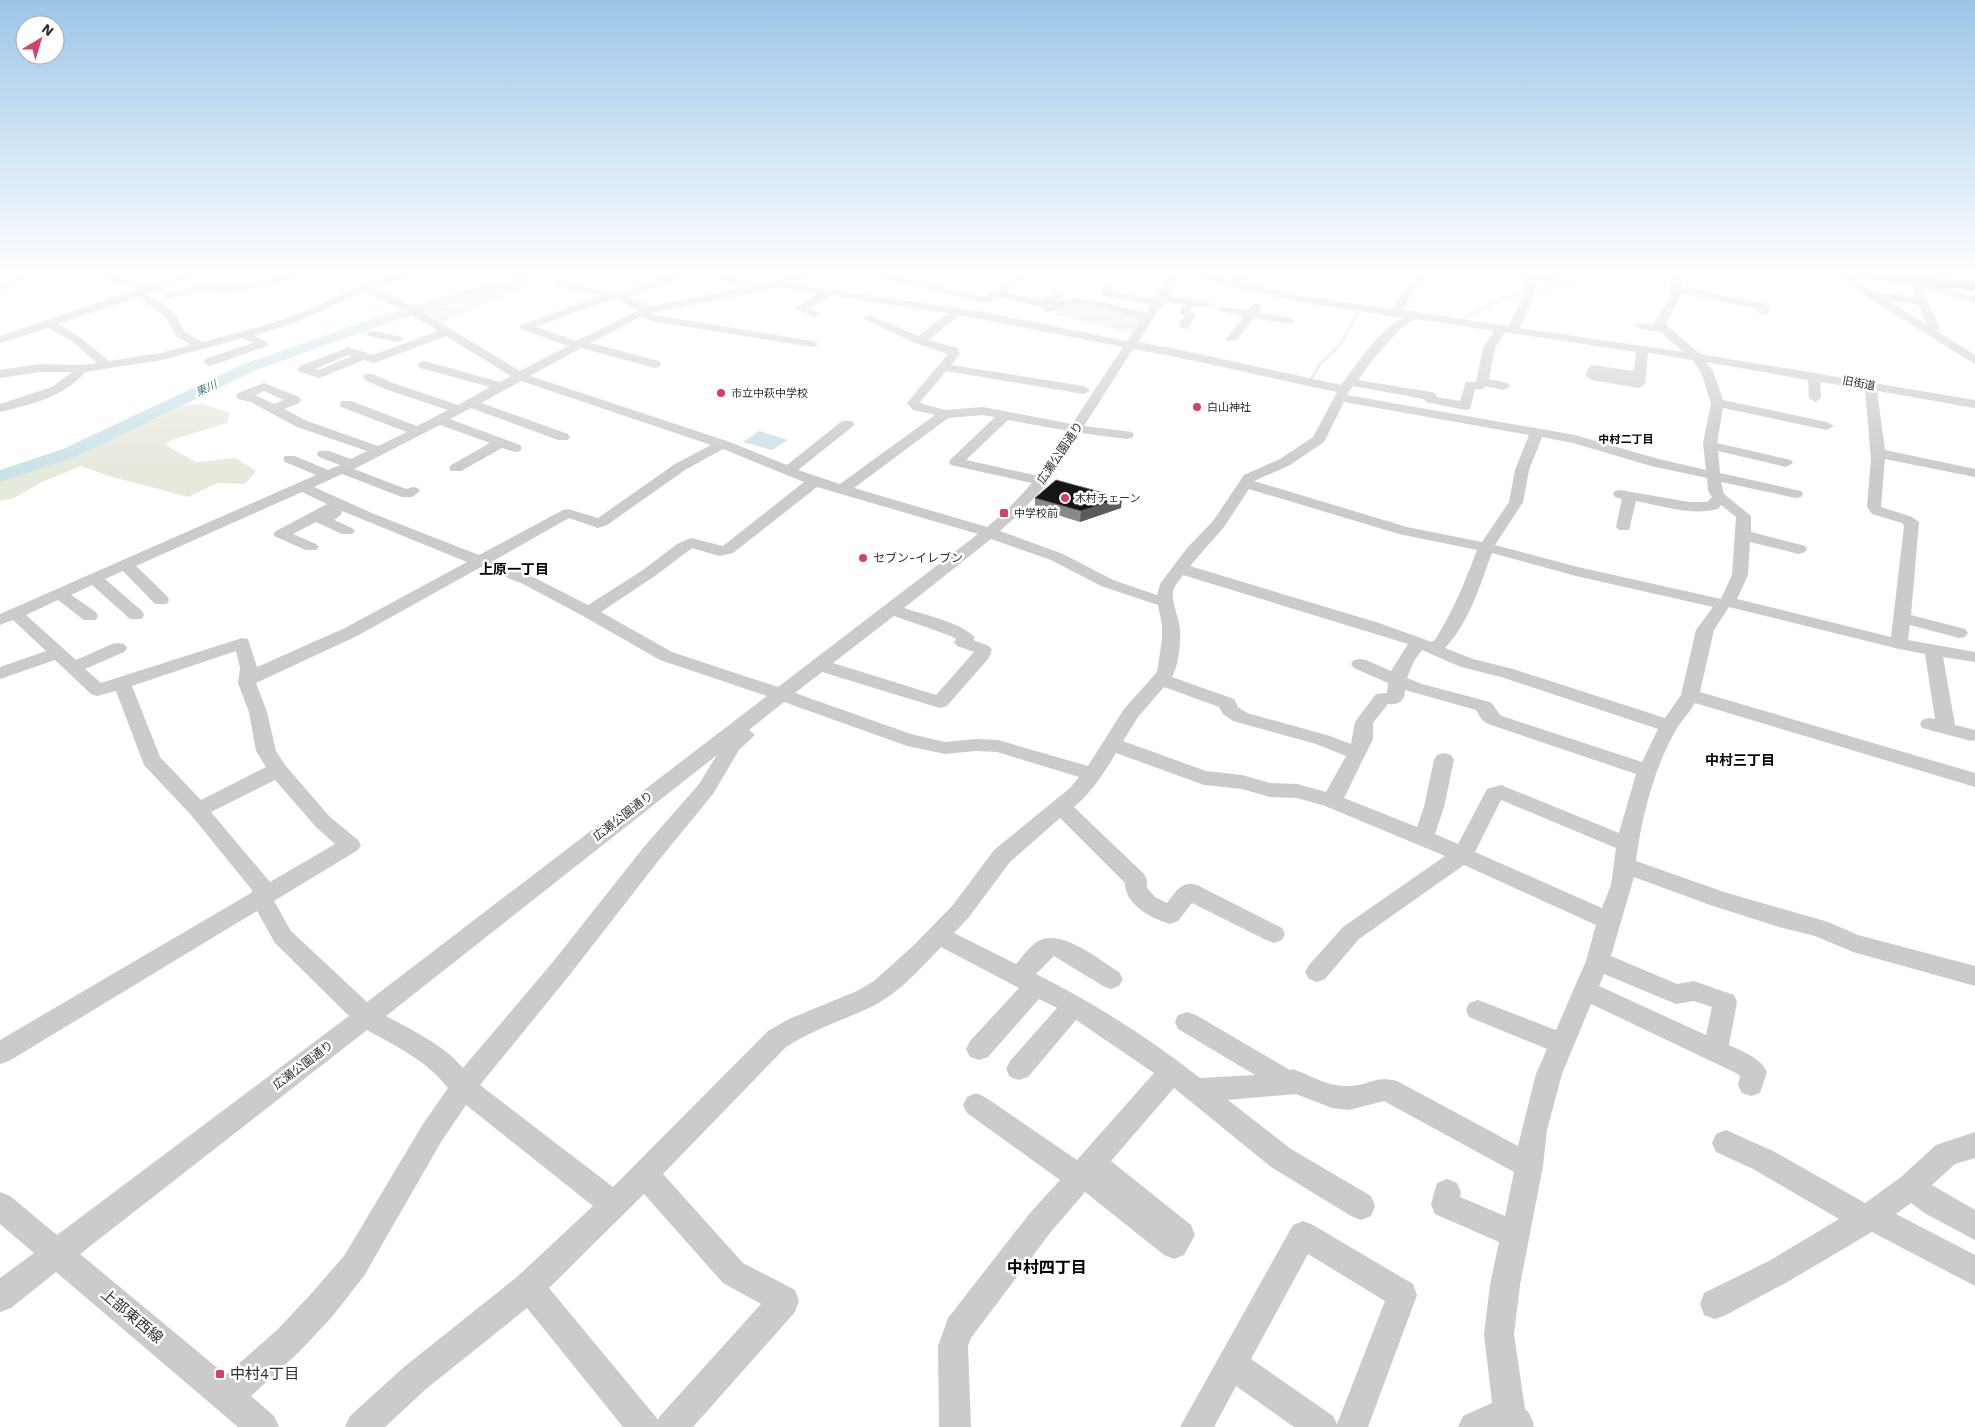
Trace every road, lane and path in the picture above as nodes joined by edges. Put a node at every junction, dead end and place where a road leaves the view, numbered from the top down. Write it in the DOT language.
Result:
graph roads {
  1 [pos="74,338"];
  2 [pos="186,338"];
  3 [pos="235,338"];
  4 [pos="250,338"];
  5 [pos="391,338"];
  6 [pos="401,338"];
  7 [pos="423,338"];
  8 [pos="456,338"];
  9 [pos="557,338"];
  10 [pos="584,338"];
  11 [pos="772,338"];
  12 [pos="911,338"];
  13 [pos="923,338"];
  14 [pos="1089,338"];
  15 [pos="1136,338"];
  16 [pos="1387,338"];
  17 [pos="1499,338"];
  18 [pos="1566,338"];
  19 [pos="1675,338"];
  20 [pos="1940,338"];
  21 [pos="398,339"];
  22 [pos="919,341"];
  23 [pos="578,344"];
  24 [pos="812,344"];
  25 [pos="201,346"];
  26 [pos="1131,346"];
  27 [pos="382,347"];
  28 [pos="1642,349"];
  29 [pos="364,356"];
  30 [pos="1696,357"];
  31 [pos="1975,360"];
  32 [pos="209,362"];
  33 [pos="105,364"];
  34 [pos="655,364"];
  35 [pos="424,365"];
  36 [pos="943,367"];
  37 [pos="81,369"];
  38 [pos="0,374"];
  39 [pos="519,376"];
  40 [pos="1640,376"];
  41 [pos="1814,376"];
  42 [pos="369,377"];
  43 [pos="1482,382"];
  44 [pos="500,386"];
  45 [pos="1504,386"];
  46 [pos="1871,386"];
  47 [pos="1084,390"];
  48 [pos="1345,390"];
  49 [pos="1817,395"];
  50 [pos="1717,403"];
  51 [pos="346,404"];
  52 [pos="1975,404"];
  53 [pos="464,406"];
  54 [pos="0,408"];
  55 [pos="272,409"];
  56 [pos="945,414"];
  57 [pos="1004,416"];
  58 [pos="439,420"];
  59 [pos="847,424"];
  60 [pos="1827,426"];
  61 [pos="1076,429"];
  62 [pos="418,431"];
  63 [pos="1537,433"];
  64 [pos="1127,435"];
  65 [pos="563,436"];
  66 [pos="500,443"];
  67 [pos="722,444"];
  68 [pos="514,448"];
  69 [pos="379,451"];
  70 [pos="1878,452"];
  71 [pos="324,454"];
  72 [pos="290,459"];
  73 [pos="1697,459"];
  74 [pos="347,467"];
  75 [pos="456,468"];
  76 [pos="788,471"];
  77 [pos="1975,473"];
  78 [pos="327,476"];
  79 [pos="1042,481"];
  80 [pos="816,482"];
  81 [pos="1786,482"];
  82 [pos="1246,483"];
  83 [pos="302,487"];
  84 [pos="413,490"];
  85 [pos="842,490"];
  86 [pos="1724,500"];
  87 [pos="342,505"];
  88 [pos="1750,506"];
  89 [pos="1621,520"];
  90 [pos="347,532"];
  91 [pos="989,533"];
  92 [pos="1742,535"];
  93 [pos="311,547"];
  94 [pos="1486,547"];
  95 [pos="1799,549"];
  96 [pos="481,562"];
  97 [pos="125,564"];
  98 [pos="1181,569"];
  99 [pos="94,578"];
  100 [pos="60,594"];
  101 [pos="161,600"];
  102 [pos="1165,601"];
  103 [pos="1725,603"];
  104 [pos="891,609"];
  105 [pos="589,612"];
  106 [pos="136,615"];
  107 [pos="90,616"];
  108 [pos="8,617"];
  109 [pos="1903,618"];
  110 [pos="1959,633"];
  111 [pos="1899,644"];
  112 [pos="1426,645"];
  113 [pos="118,648"];
  114 [pos="1933,651"];
  115 [pos="58,654"];
  116 [pos="1975,657"];
  117 [pos="1360,664"];
  118 [pos="819,665"];
  119 [pos="73,668"];
  120 [pos="0,673"];
  121 [pos="248,678"];
  122 [pos="1161,679"];
  123 [pos="1396,681"];
  124 [pos="118,684"];
  125 [pos="1690,694"];
  126 [pos="780,695"];
  127 [pos="750,718"];
  128 [pos="1668,726"];
  129 [pos="1971,735"];
  130 [pos="1111,744"];
  131 [pos="1357,753"];
  132 [pos="1444,760"];
  133 [pos="278,770"];
  134 [pos="1647,771"];
  135 [pos="1092,774"];
  136 [pos="1975,780"];
  137 [pos="1332,801"];
  138 [pos="1060,806"];
  139 [pos="198,810"];
  140 [pos="1423,838"];
  141 [pos="1626,854"];
  142 [pos="1463,855"];
  143 [pos="260,898"];
  144 [pos="1609,921"];
  145 [pos="1274,934"];
  146 [pos="937,935"];
  147 [pos="1598,960"];
  148 [pos="1317,972"];
  149 [pos="1975,976"];
  150 [pos="1111,979"];
  151 [pos="1027,981"];
  152 [pos="1585,990"];
  153 [pos="1074,1005"];
  154 [pos="1478,1010"];
  155 [pos="366,1017"];
  156 [pos="1187,1022"];
  157 [pos="1562,1044"];
  158 [pos="979,1049"];
  159 [pos="1715,1051"];
  160 [pos="0,1053"];
  161 [pos="1019,1069"];
  162 [pos="1172,1071"];
  163 [pos="1295,1077"];
  164 [pos="1751,1085"];
  165 [pos="463,1087"];
  166 [pos="1195,1090"];
  167 [pos="976,1105"];
  168 [pos="1726,1144"];
  169 [pos="1975,1145"];
  170 [pos="1529,1166"];
  171 [pos="1085,1172"];
  172 [pos="644,1174"];
  173 [pos="1911,1186"];
  174 [pos="1447,1192"];
  175 [pos="614,1205"];
  176 [pos="0,1206"];
  177 [pos="1362,1206"];
  178 [pos="1868,1218"];
  179 [pos="1975,1226"];
  180 [pos="1516,1235"];
  181 [pos="1177,1240"];
  182 [pos="57,1254"];
  183 [pos="1975,1271"];
  184 [pos="529,1287"];
  185 [pos="0,1298"];
  186 [pos="1715,1304"];
  187 [pos="1231,1364"];
  188 [pos="227,1396"];
  189 [pos="1515,1424"];
  190 [pos="263,1427"];
  191 [pos="361,1427"];
  192 [pos="644,1427"];
  193 [pos="671,1427"];
  194 [pos="955,1427"];
  195 [pos="1196,1427"];
  196 [pos="1322,1427"];
  197 [pos="1352,1427"];
  198 [pos="1474,1427"];
  1 -- 33 [label="street"];
  2 -- 25 [label="street"];
  3 -- 25 [label="street"];
  4 -- 32 [label="street"];
  5 -- 21 [label="street"];
  6 -- 21 [label="street"];
  7 -- 29 [label="street"];
  8 -- 39 [label="street"];
  9 -- 23 [label="street"];
  10 -- 23 [label="street"];
  11 -- 24 [label="street"];
  12 -- 22 [label="street"];
  13 -- 22 [label="street"];
  14 -- 26 [label="street"];
  15 -- 26 [label="street, 広瀬公園通り"];
  16 -- 48 [label="street"];
  17 -- 43 [label="street"];
  18 -- 28 [label="street, 旧街道"];
  19 -- 30 [label="street"];
  20 -- 31 [label="street"];
  21 -- 27 [label="street"];
  22 -- 36 [label="street"];
  23 -- 34 [label="street"];
  23 -- 39 [label="street"];
  25 -- 33 [label="street"];
  26 -- 48 [label="street"];
  26 -- 61 [label="street, 広瀬公園通り"];
  28 -- 30 [label="street, 旧街道"];
  28 -- 40 [label="street"];
  30 -- 41 [label="street, 旧街道"];
  30 -- 50 [label="street"];
  33 -- 37 [label="street"];
  35 -- 44 [label="street"];
  36 -- 47 [label="street"];
  36 -- 56 [label="street"];
  37 -- 38 [label="street"];
  37 -- 54 [label="street"];
  39 -- 44 [label="street"];
  39 -- 67 [label="street"];
  41 -- 46 [label="street, 旧街道"];
  41 -- 49 [label="street"];
  42 -- 53 [label="street"];
  43 -- 45 [label="street"];
  43 -- 48 [label="street"];
  44 -- 53 [label="street"];
  46 -- 52 [label="street, 旧街道"];
  46 -- 70 [label="street"];
  48 -- 63 [label="street"];
  48 -- 82 [label="street"];
  50 -- 60 [label="street"];
  50 -- 73 [label="street"];
  51 -- 62 [label="street"];
  53 -- 58 [label="street"];
  53 -- 65 [label="street"];
  55 -- 69 [label="street"];
  56 -- 57 [label="street"];
  56 -- 85 [label="street"];
  57 -- 61 [label="street"];
  57 -- 79 [label="street"];
  58 -- 62 [label="street"];
  58 -- 66 [label="street"];
  59 -- 76 [label="street"];
  61 -- 64 [label="street"];
  61 -- 79 [label="street, 広瀬公園通り"];
  62 -- 69 [label="street"];
  63 -- 73 [label="street"];
  63 -- 94 [label="street"];
  66 -- 68 [label="street"];
  66 -- 75 [label="street"];
  67 -- 76 [label="street"];
  67 -- 96 [label="street"];
  69 -- 74 [label="street"];
  70 -- 77 [label="street"];
  70 -- 109 [label="street"];
  71 -- 74 [label="street"];
  72 -- 78 [label="street"];
  73 -- 81 [label="street"];
  73 -- 86 [label="street"];
  74 -- 78 [label="street"];
  74 -- 84 [label="street"];
  76 -- 80 [label="street"];
  78 -- 83 [label="street"];
  79 -- 91 [label="street, 広瀬公園通り"];
  80 -- 85 [label="street"];
  80 -- 105 [label="street"];
  82 -- 94 [label="street"];
  82 -- 98 [label="street"];
  83 -- 87 [label="street"];
  83 -- 97 [label="street"];
  85 -- 91 [label="street"];
  86 -- 88 [label="street"];
  86 -- 89 [label="street"];
  86 -- 92 [label="street"];
  87 -- 90 [label="street"];
  87 -- 93 [label="street"];
  87 -- 96 [label="street"];
  91 -- 102 [label="street"];
  91 -- 104 [label="street, 広瀬公園通り"];
  92 -- 95 [label="street"];
  92 -- 103 [label="street"];
  94 -- 103 [label="street"];
  94 -- 112 [label="street"];
  96 -- 105 [label="street"];
  96 -- 121 [label="street"];
  97 -- 99 [label="street"];
  97 -- 101 [label="street"];
  98 -- 102 [label="street"];
  98 -- 112 [label="street"];
  99 -- 100 [label="street"];
  99 -- 106 [label="street"];
  100 -- 107 [label="street"];
  100 -- 108 [label="street"];
  102 -- 122 [label="street"];
  103 -- 111 [label="street"];
  103 -- 125 [label="street"];
  104 -- 118 [label="street, 広瀬公園通り"];
  104 -- 118 [label="street"];
  105 -- 126 [label="street"];
  108 -- 115 [label="street"];
  109 -- 110 [label="street"];
  109 -- 111 [label="street"];
  111 -- 114 [label="street"];
  112 -- 123 [label="street"];
  112 -- 128 [label="street"];
  113 -- 119 [label="street"];
  114 -- 116 [label="street"];
  114 -- 129 [label="street"];
  115 -- 119 [label="street"];
  115 -- 120 [label="street"];
  117 -- 123 [label="street"];
  118 -- 126 [label="street, 広瀬公園通り"];
  119 -- 124 [label="street"];
  121 -- 124 [label="street"];
  121 -- 133 [label="street"];
  122 -- 130 [label="street"];
  122 -- 131 [label="street"];
  123 -- 131 [label="street"];
  123 -- 134 [label="street"];
  124 -- 139 [label="street"];
  125 -- 128 [label="street"];
  125 -- 136 [label="street"];
  126 -- 127 [label="street, 広瀬公園通り"];
  126 -- 135 [label="street"];
  127 -- 155 [label="street, 広瀬公園通り"];
  127 -- 165 [label="street"];
  128 -- 134 [label="street"];
  130 -- 135 [label="street"];
  130 -- 137 [label="street"];
  131 -- 137 [label="street"];
  132 -- 140 [label="street"];
  133 -- 139 [label="street"];
  133 -- 143 [label="street"];
  134 -- 141 [label="street"];
  135 -- 138 [label="street"];
  137 -- 140 [label="street"];
  138 -- 145 [label="street"];
  138 -- 146 [label="street"];
  139 -- 143 [label="street"];
  140 -- 142 [label="street"];
  141 -- 142 [label="street"];
  141 -- 144 [label="street"];
  141 -- 149 [label="street"];
  142 -- 144 [label="street"];
  142 -- 148 [label="street"];
  143 -- 155 [label="street"];
  143 -- 160 [label="street"];
  144 -- 147 [label="street"];
  146 -- 151 [label="street"];
  146 -- 172 [label="street"];
  147 -- 152 [label="street"];
  147 -- 159 [label="street"];
  150 -- 151 [label="street"];
  151 -- 153 [label="street"];
  151 -- 158 [label="street"];
  152 -- 157 [label="street"];
  152 -- 159 [label="street"];
  153 -- 161 [label="street"];
  153 -- 162 [label="street"];
  154 -- 157 [label="street"];
  155 -- 165 [label="street"];
  155 -- 182 [label="street, 広瀬公園通り"];
  156 -- 163 [label="street"];
  157 -- 170 [label="street"];
  159 -- 164 [label="street"];
  162 -- 166 [label="street"];
  162 -- 171 [label="street"];
  163 -- 166 [label="street"];
  163 -- 170 [label="street"];
  165 -- 175 [label="street"];
  165 -- 188 [label="street"];
  166 -- 177 [label="street"];
  167 -- 171 [label="street"];
  168 -- 178 [label="street"];
  169 -- 173 [label="street"];
  170 -- 180 [label="street"];
  171 -- 181 [label="street"];
  171 -- 194 [label="street"];
  172 -- 175 [label="street"];
  172 -- 193 [label="street"];
  173 -- 178 [label="street"];
  173 -- 179 [label="street"];
  174 -- 180 [label="street"];
  175 -- 184 [label="street"];
  176 -- 182 [label="street, 上部東西線"];
  178 -- 183 [label="street"];
  178 -- 186 [label="street"];
  180 -- 189 [label="street"];
  182 -- 185 [label="street, 広瀬公園通り"];
  182 -- 188 [label="street, 上部東西線"];
  184 -- 191 [label="street"];
  184 -- 192 [label="street"];
  187 -- 195 [label="street"];
  187 -- 196 [label="street"];
  187 -- 197 [label="street"];
  188 -- 190 [label="street, 上部東西線"];
  189 -- 198 [label="street"];
}
